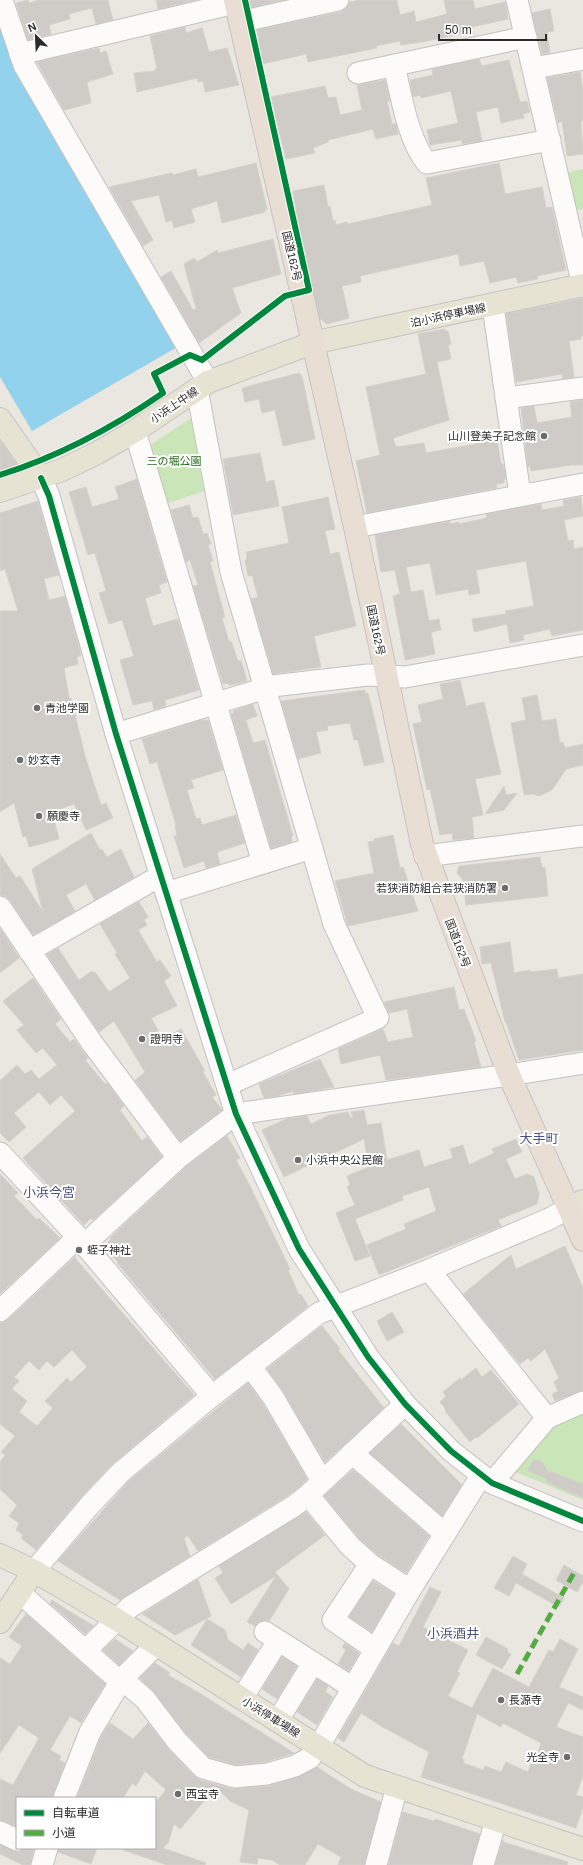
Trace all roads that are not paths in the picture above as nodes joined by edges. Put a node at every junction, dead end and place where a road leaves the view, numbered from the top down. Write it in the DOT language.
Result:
graph roads {
  1 [pos="2,0"];
  2 [pos="338,0"];
  3 [pos="517,0"];
  4 [pos="237,8"];
  5 [pos="526,37"];
  6 [pos="20,54"];
  7 [pos="583,59"];
  8 [pos="394,65"];
  9 [pos="534,68"];
  10 [pos="358,73"];
  11 [pos="550,140"];
  12 [pos="583,286"];
  13 [pos="493,306"];
  14 [pos="312,343"];
  15 [pos="203,385"];
  16 [pos="583,388"];
  17 [pos="506,398"];
  18 [pos="0,419"];
  19 [pos="135,432"];
  20 [pos="41,478"];
  21 [pos="583,484"];
  22 [pos="0,492"];
  23 [pos="520,496"];
  24 [pos="355,527"];
  25 [pos="583,645"];
  26 [pos="386,677"];
  27 [pos="266,689"];
  28 [pos="215,704"];
  29 [pos="116,734"];
  30 [pos="583,836"];
  31 [pos="312,848"];
  32 [pos="425,856"];
  33 [pos="263,863"];
  34 [pos="163,885"];
  35 [pos="0,907"];
  36 [pos="29,951"];
  37 [pos="583,1063"];
  38 [pos="509,1075"];
  39 [pos="227,1085"];
  40 [pos="236,1114"];
  41 [pos="0,1153"];
  42 [pos="178,1158"];
  43 [pos="576,1205"];
  44 [pos="583,1240"];
  45 [pos="81,1241"];
  46 [pos="429,1270"];
  47 [pos="336,1308"];
  48 [pos="0,1310"];
  49 [pos="251,1367"];
  50 [pos="212,1396"];
  51 [pos="583,1402"];
  52 [pos="405,1404"];
  53 [pos="547,1418"];
  54 [pos="352,1453"];
  55 [pos="486,1479"];
  56 [pos="315,1488"];
  57 [pos="583,1521"];
  58 [pos="444,1533"];
  59 [pos="0,1555"];
  60 [pos="370,1564"];
  61 [pos="34,1571"];
  62 [pos="410,1590"];
  63 [pos="19,1592"];
  64 [pos="116,1619"];
  65 [pos="0,1622"];
  66 [pos="156,1645"];
  67 [pos="375,1649"];
  68 [pos="86,1650"];
  69 [pos="313,1663"];
  70 [pos="122,1679"];
  71 [pos="352,1688"];
  72 [pos="242,1698"];
  73 [pos="278,1720"];
  74 [pos="319,1746"];
  75 [pos="397,1787"];
  76 [pos="64,1797"];
  77 [pos="496,1820"];
  78 [pos="0,1832"];
  79 [pos="16,1840"];
  80 [pos="582,1847"];
  81 [pos="376,1865"];
  82 [pos="482,1865"];
  1 -- 6 [label="street"];
  2 -- 4 [label="street"];
  3 -- 5 [label="street"];
  4 -- 6 [label="street"];
  4 -- 14 [label="highway, 国道162号"];
  5 -- 8 [label="street"];
  5 -- 9 [label="street"];
  6 -- 15 [label="street"];
  7 -- 9 [label="street"];
  8 -- 10 [label="street"];
  8 -- 11 [label="street"];
  9 -- 11 [label="street"];
  11 -- 12 [label="street"];
  12 -- 13 [label="main road, 泊小浜停車場線"];
  13 -- 14 [label="main road, 泊小浜停車場線"];
  13 -- 17 [label="street"];
  14 -- 15 [label="main road, 小浜上中線"];
  14 -- 24 [label="highway, 国道162号"];
  15 -- 19 [label="main road, 小浜上中線"];
  15 -- 27 [label="street"];
  16 -- 17 [label="street"];
  17 -- 23 [label="street"];
  18 -- 20 [label="main road"];
  19 -- 20 [label="main road, 小浜上中線"];
  19 -- 28 [label="street"];
  20 -- 22 [label="main road, 小浜上中線"];
  20 -- 29 [label="street"];
  21 -- 23 [label="street"];
  23 -- 24 [label="street"];
  24 -- 26 [label="highway, 国道162号"];
  25 -- 26 [label="street"];
  26 -- 27 [label="street"];
  26 -- 32 [label="highway, 国道162号"];
  27 -- 28 [label="street"];
  27 -- 31 [label="street"];
  28 -- 29 [label="street"];
  28 -- 33 [label="street"];
  29 -- 34 [label="street"];
  30 -- 32 [label="street"];
  31 -- 33 [label="street"];
  31 -- 39 [label="street"];
  32 -- 38 [label="highway, 国道162号"];
  33 -- 34 [label="street"];
  34 -- 36 [label="street"];
  34 -- 39 [label="street"];
  35 -- 36 [label="street"];
  36 -- 42 [label="street"];
  37 -- 38 [label="street"];
  38 -- 40 [label="street"];
  38 -- 43 [label="highway, 国道162号"];
  39 -- 40 [label="street"];
  40 -- 42 [label="street"];
  40 -- 47 [label="street"];
  41 -- 45 [label="street"];
  42 -- 45 [label="street"];
  43 -- 44 [label="highway, 国道162号"];
  43 -- 46 [label="street"];
  45 -- 48 [label="street"];
  45 -- 50 [label="street"];
  46 -- 47 [label="street"];
  46 -- 53 [label="street"];
  47 -- 49 [label="street"];
  47 -- 52 [label="street"];
  49 -- 50 [label="street"];
  49 -- 56 [label="street"];
  50 -- 61 [label="street"];
  51 -- 53 [label="street"];
  52 -- 54 [label="street"];
  52 -- 55 [label="street"];
  53 -- 55 [label="street"];
  54 -- 56 [label="street"];
  54 -- 58 [label="street"];
  55 -- 57 [label="street"];
  55 -- 58 [label="street"];
  56 -- 60 [label="street"];
  56 -- 64 [label="street"];
  58 -- 62 [label="street"];
  59 -- 61 [label="main road, 小浜停車場線"];
  60 -- 62 [label="street"];
  60 -- 67 [label="street"];
  61 -- 63 [label="main road"];
  61 -- 64 [label="main road, 小浜停車場線"];
  62 -- 67 [label="street"];
  63 -- 65 [label="main road"];
  63 -- 68 [label="street"];
  64 -- 66 [label="main road, 小浜停車場線"];
  64 -- 68 [label="street"];
  66 -- 70 [label="street"];
  66 -- 72 [label="main road, 小浜停車場線"];
  67 -- 71 [label="street"];
  68 -- 70 [label="street"];
  69 -- 71 [label="street"];
  69 -- 72 [label="street"];
  69 -- 73 [label="street"];
  70 -- 74 [label="street"];
  70 -- 76 [label="street"];
  71 -- 74 [label="street"];
  72 -- 73 [label="main road, 小浜停車場線"];
  73 -- 74 [label="main road, 小浜停車場線"];
  74 -- 75 [label="main road, 小浜停車場線"];
  75 -- 77 [label="main road, 小浜停車場線"];
  75 -- 81 [label="street"];
  77 -- 80 [label="main road, 小浜停車場線"];
  77 -- 82 [label="street"];
  78 -- 79 [label="street"];
}
